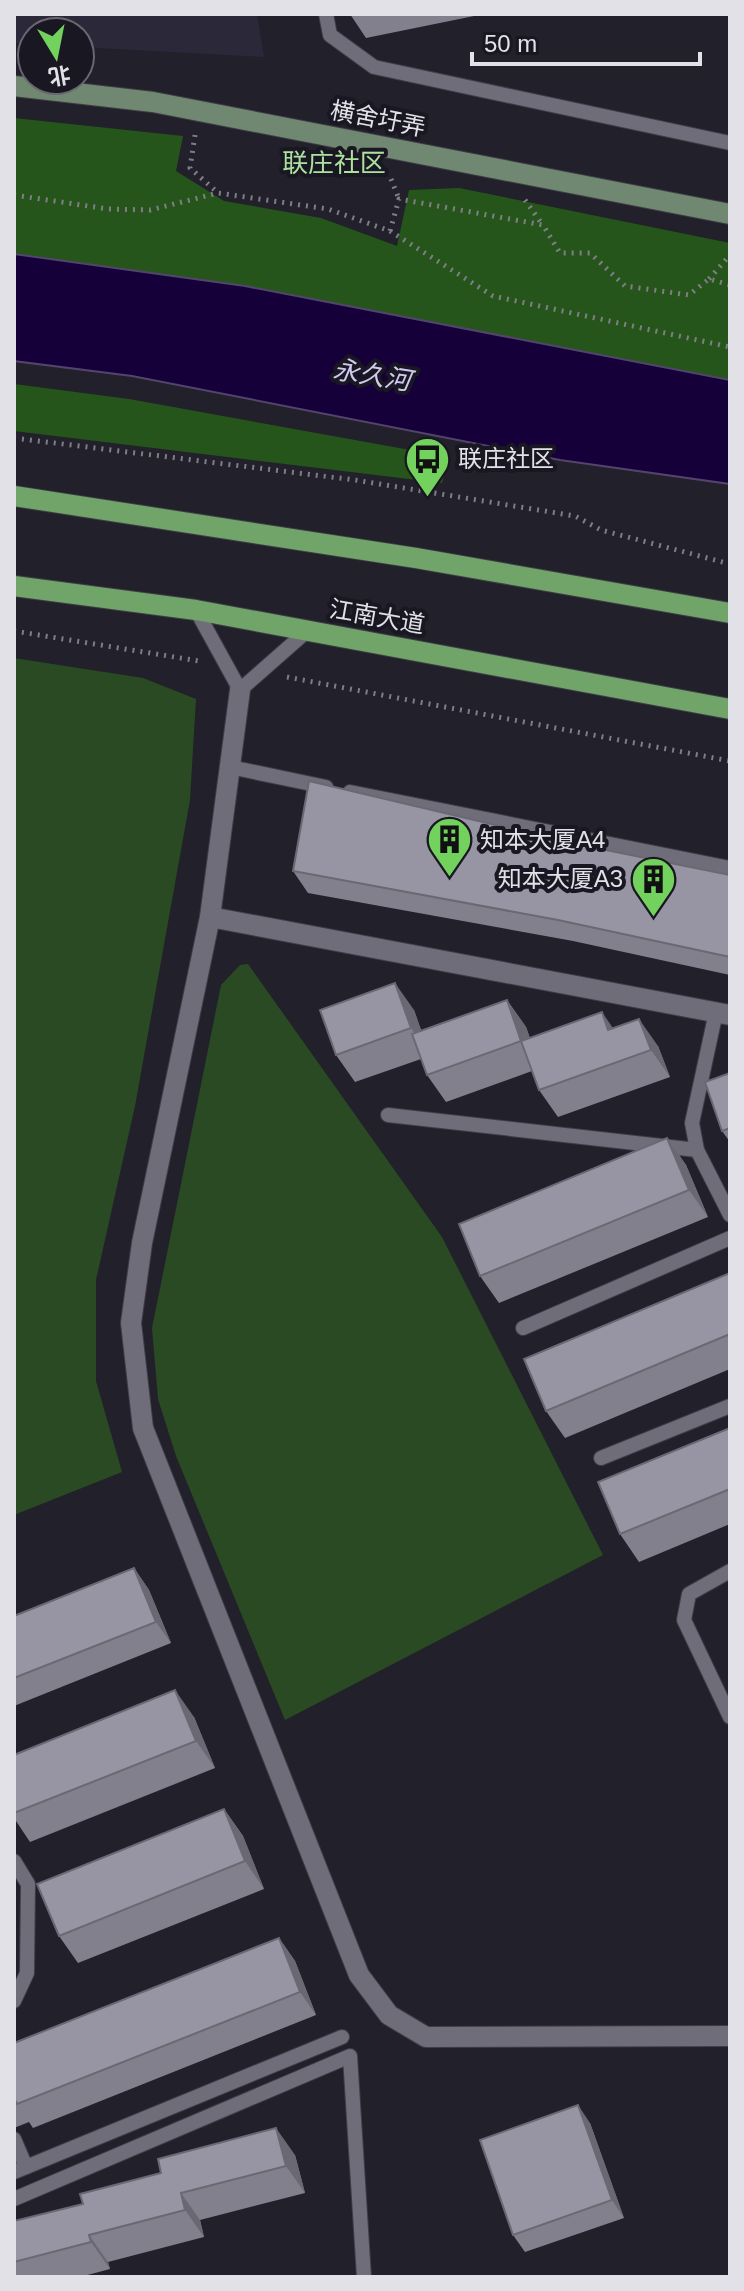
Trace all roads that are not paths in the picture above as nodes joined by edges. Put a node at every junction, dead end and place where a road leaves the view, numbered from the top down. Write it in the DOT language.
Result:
graph roads {
  1 [pos="326,14"];
  2 [pos="14,86"];
  3 [pos="730,143"];
  4 [pos="730,214"];
  5 [pos="14,496"];
  6 [pos="14,586"];
  7 [pos="196,610"];
  8 [pos="730,613"];
  9 [pos="307,631"];
  10 [pos="240,690"];
  11 [pos="730,709"];
  12 [pos="230,767"];
  13 [pos="730,868"];
  14 [pos="210,917"];
  15 [pos="723,1014"];
  16 [pos="388,1115"];
  17 [pos="697,1150"];
  18 [pos="730,1215"];
  19 [pos="730,1238"];
  20 [pos="523,1328"];
  21 [pos="730,1406"];
  22 [pos="601,1458"];
  23 [pos="730,1571"];
  24 [pos="730,1717"];
  25 [pos="14,1861"];
  26 [pos="14,2001"];
  27 [pos="730,2036"];
  28 [pos="342,2037"];
  29 [pos="14,2139"];
  30 [pos="20,2170"];
  31 [pos="14,2199"];
  32 [pos="364,2277"];
  1 -- 3 [label="lane"];
  2 -- 4 [label="street, 横舍圩弄"];
  5 -- 8 [label="main road"];
  6 -- 7 [label="main road, 江南大道"];
  7 -- 9 [label="main road, 江南大道"];
  7 -- 10 [label="lane"];
  9 -- 10 [label="lane"];
  9 -- 11 [label="main road, 江南大道"];
  10 -- 12 [label="street"];
  12 -- 13 [label="lane"];
  12 -- 14 [label="street"];
  14 -- 15 [label="street"];
  14 -- 27 [label="street"];
  15 -- 17 [label="lane"];
  16 -- 17 [label="lane"];
  17 -- 18 [label="lane"];
  19 -- 20 [label="lane"];
  21 -- 22 [label="lane"];
  23 -- 24 [label="lane"];
  25 -- 26 [label="lane"];
  28 -- 30 [label="lane"];
  29 -- 30 [label="lane"];
  31 -- 32 [label="lane"];
}
